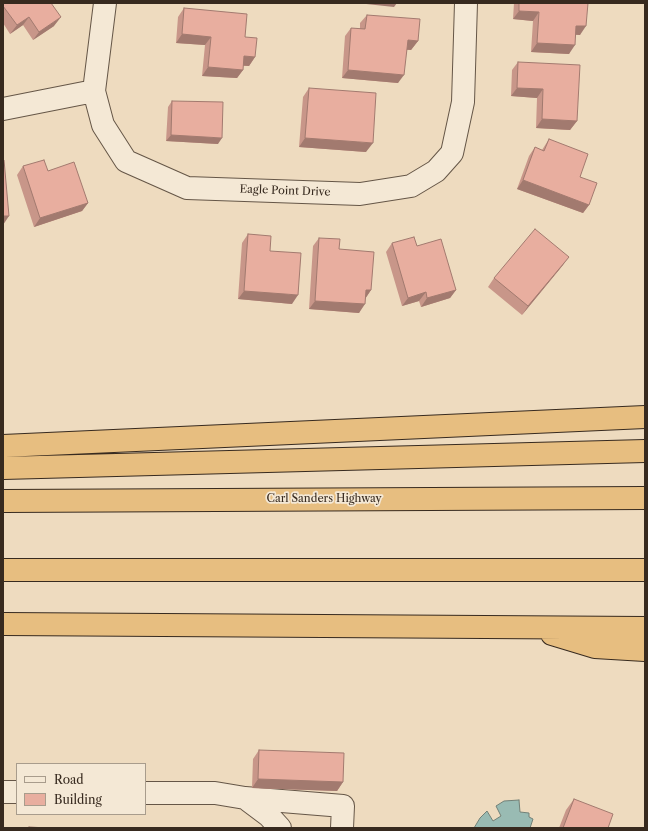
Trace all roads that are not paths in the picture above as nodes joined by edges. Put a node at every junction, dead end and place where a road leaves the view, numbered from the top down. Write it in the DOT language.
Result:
graph roads {
  1 [pos="105,3"];
  2 [pos="466,3"];
  3 [pos="94,91"];
  4 [pos="3,109"];
  5 [pos="645,417"];
  6 [pos="3,446"];
  7 [pos="645,451"];
  8 [pos="3,468"];
  9 [pos="645,498"];
  10 [pos="3,501"];
  11 [pos="3,570"];
  12 [pos="645,570"];
  13 [pos="3,624"];
  14 [pos="533,628"];
  15 [pos="645,628"];
  16 [pos="645,650"];
  17 [pos="3,792"];
  18 [pos="16,792"];
  19 [pos="146,793"];
  20 [pos="245,798"];
  21 [pos="280,828"];
  22 [pos="342,828"];
  1 -- 3 [label="street, Eagle Point Drive"];
  2 -- 3 [label="street, Eagle Point Drive"];
  3 -- 4 [label="street"];
  5 -- 6 [label="highway"];
  7 -- 8 [label="highway"];
  9 -- 10 [label="highway, Carl Sanders Highway"];
  11 -- 12 [label="highway"];
  13 -- 14 [label="highway"];
  14 -- 15 [label="highway"];
  14 -- 16 [label="highway"];
  17 -- 18 [label="street"];
  19 -- 20 [label="street"];
  20 -- 21 [label="street"];
  20 -- 22 [label="street"];
}
